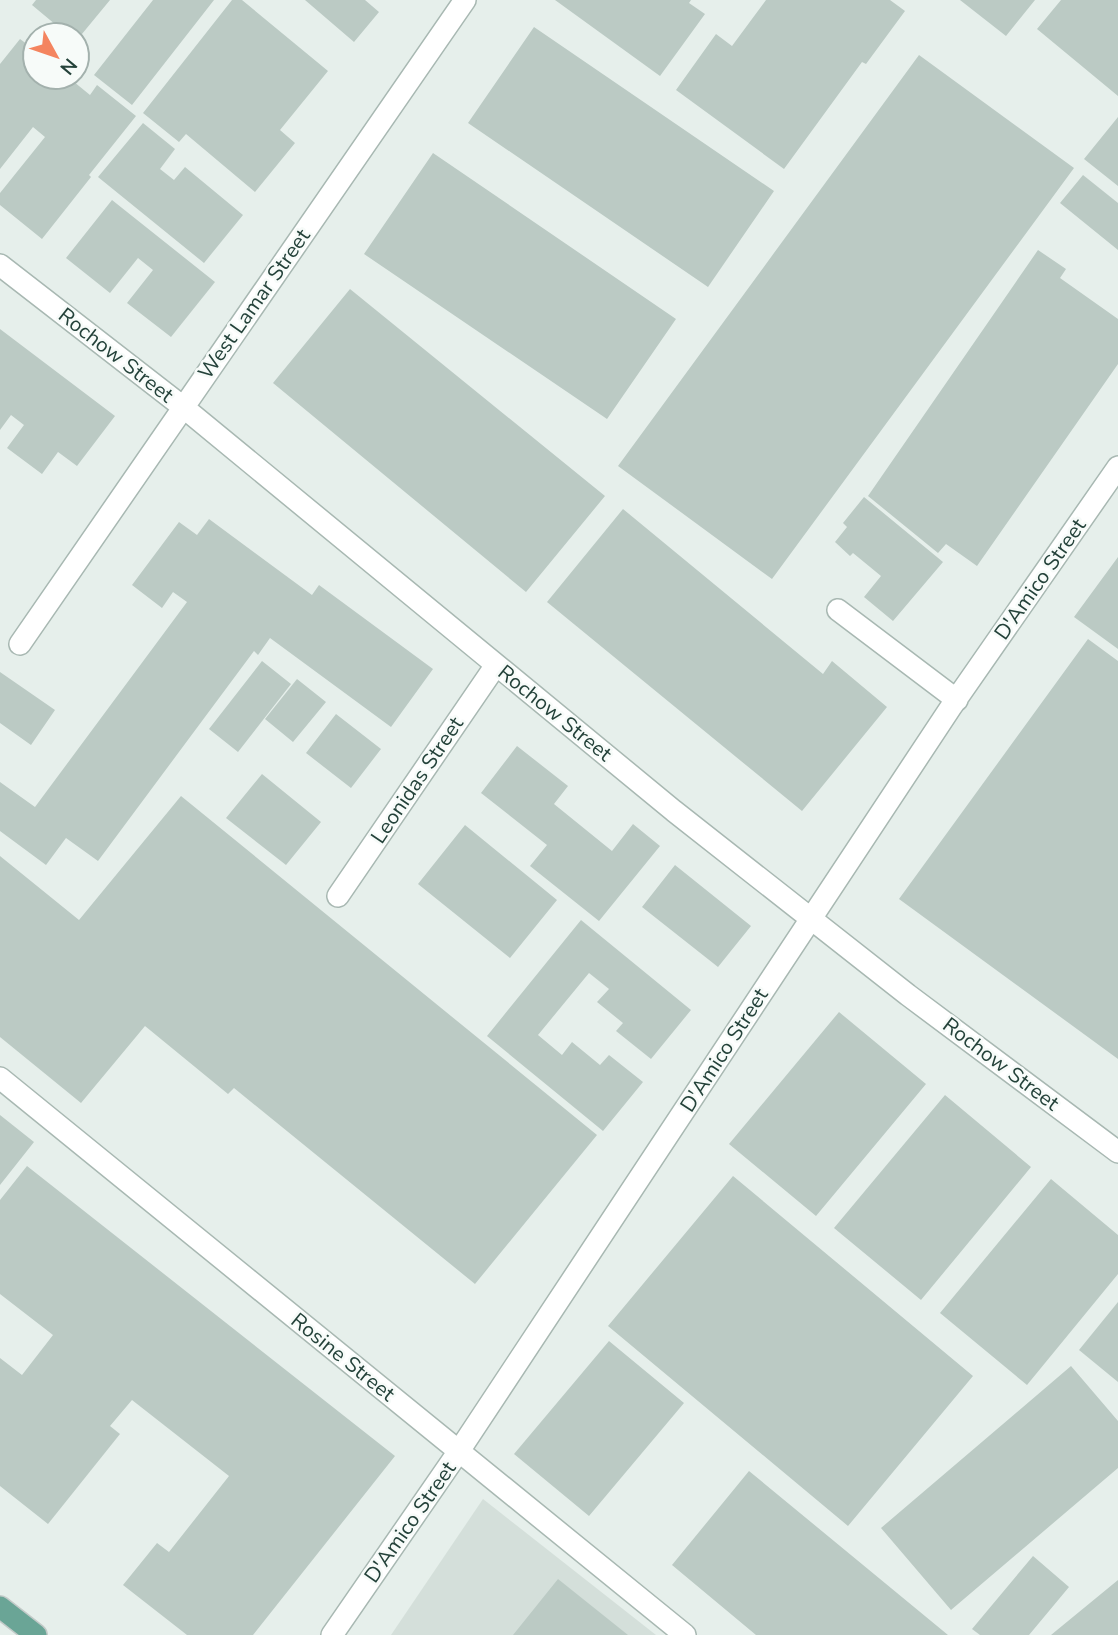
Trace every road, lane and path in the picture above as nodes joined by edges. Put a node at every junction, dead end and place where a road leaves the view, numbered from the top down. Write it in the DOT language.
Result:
graph roads {
  1 [pos="465,0"];
  2 [pos="0,265"];
  3 [pos="183,407"];
  4 [pos="1118,467"];
  5 [pos="838,610"];
  6 [pos="20,643"];
  7 [pos="496,664"];
  8 [pos="957,700"];
  9 [pos="338,896"];
  10 [pos="811,919"];
  11 [pos="0,1078"];
  12 [pos="1118,1152"];
  13 [pos="459,1451"];
  14 [pos="0,1606"];
  15 [pos="36,1635"];
  16 [pos="332,1635"];
  17 [pos="685,1635"];
  1 -- 3 [label="street, West Lamar Street"];
  2 -- 3 [label="street, Rochow Street"];
  3 -- 6 [label="street, West Lamar Street"];
  3 -- 7 [label="street, Rochow Street"];
  4 -- 8 [label="street, D'Amico Street"];
  5 -- 8 [label="street"];
  7 -- 9 [label="street, Leonidas Street"];
  7 -- 10 [label="street, Rochow Street"];
  8 -- 10 [label="street, D'Amico Street"];
  10 -- 12 [label="street, Rochow Street"];
  10 -- 13 [label="street, D'Amico Street"];
  11 -- 13 [label="street, Rosine Street"];
  13 -- 16 [label="street, D'Amico Street"];
  13 -- 17 [label="street, Rosine Street"];
  14 -- 15 [label="main road"];
}
